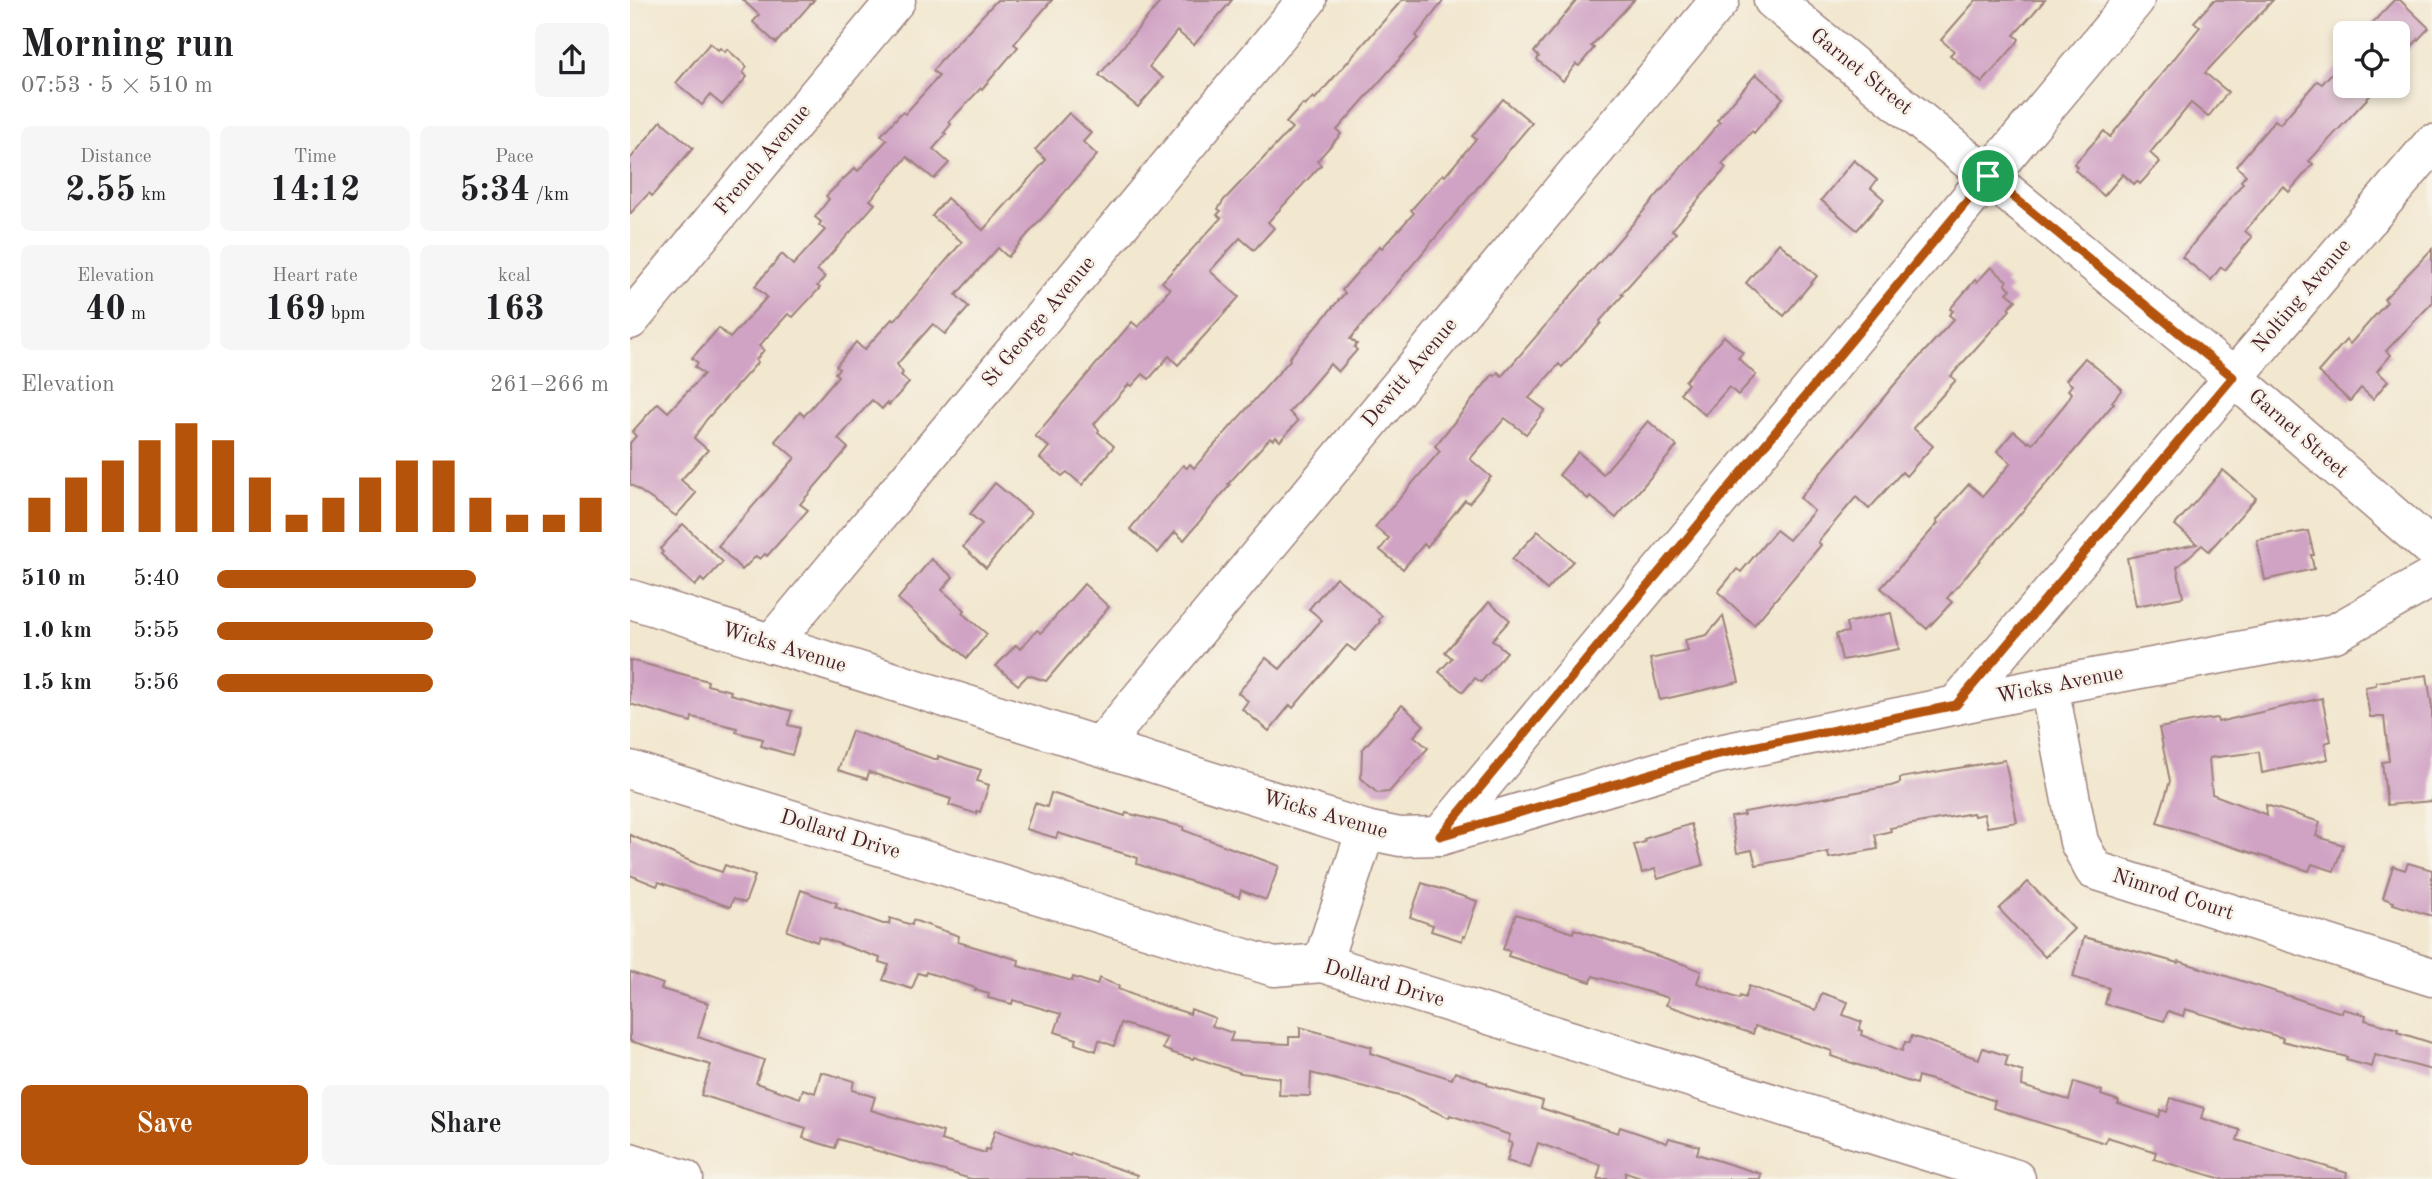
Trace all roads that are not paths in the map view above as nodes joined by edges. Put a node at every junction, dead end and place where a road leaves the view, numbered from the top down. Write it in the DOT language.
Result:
graph roads {
  1 [pos="896,0"];
  2 [pos="1307,0"];
  3 [pos="1720,0"];
  4 [pos="1773,0"];
  5 [pos="2135,0"];
  6 [pos="2432,144"];
  7 [pos="1988,176"];
  8 [pos="630,320"];
  9 [pos="2233,377"];
  10 [pos="2432,549"];
  11 [pos="2432,578"];
  12 [pos="630,599"];
  13 [pos="771,644"];
  14 [pos="2049,686"];
  15 [pos="1956,705"];
  16 [pos="1101,746"];
  17 [pos="630,770"];
  18 [pos="1366,830"];
  19 [pos="1440,836"];
  20 [pos="1322,963"];
  21 [pos="2432,976"];
  22 [pos="630,1162"];
  23 [pos="684,1179"];
  24 [pos="2015,1179"];
  1 -- 8 [label="street, French Avenue"];
  2 -- 13 [label="street, St George Avenue"];
  3 -- 16 [label="street, Dewitt Avenue"];
  4 -- 7 [label="street, Garnet Street"];
  5 -- 7 [label="street"];
  6 -- 9 [label="street, Nolting Avenue"];
  7 -- 9 [label="street, Garnet Street"];
  7 -- 19 [label="street"];
  9 -- 10 [label="street, Garnet Street"];
  9 -- 15 [label="street, Nolting Avenue"];
  11 -- 14 [label="street, Wicks Avenue"];
  12 -- 13 [label="street, Wicks Avenue"];
  13 -- 16 [label="street, Wicks Avenue"];
  14 -- 15 [label="street, Wicks Avenue"];
  14 -- 21 [label="street, Nimrod Court"];
  15 -- 19 [label="street, Wicks Avenue"];
  16 -- 18 [label="street, Wicks Avenue"];
  17 -- 20 [label="street, Dollard Drive"];
  18 -- 19 [label="street, Wicks Avenue"];
  18 -- 20 [label="street"];
  20 -- 24 [label="street, Dollard Drive"];
  22 -- 23 [label="street"];
}
